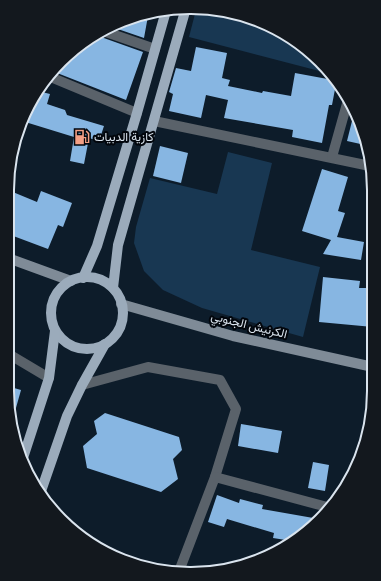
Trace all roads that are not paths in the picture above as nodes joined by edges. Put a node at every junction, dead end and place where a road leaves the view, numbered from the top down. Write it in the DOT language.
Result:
graph roads {
  1 [pos="184,14"];
  2 [pos="164,16"];
  3 [pos="110,33"];
  4 [pos="155,49"];
  5 [pos="54,78"];
  6 [pos="346,107"];
  7 [pos="137,113"];
  8 [pos="154,121"];
  9 [pos="332,157"];
  10 [pos="365,165"];
  11 [pos="14,260"];
  12 [pos="83,278"];
  13 [pos="71,281"];
  14 [pos="113,288"];
  15 [pos="121,304"];
  16 [pos="55,331"];
  17 [pos="105,344"];
  18 [pos="14,357"];
  19 [pos="367,366"];
  20 [pos="49,378"];
  21 [pos="82,385"];
  22 [pos="25,452"];
  23 [pos="215,477"];
  24 [pos="43,487"];
  25 [pos="324,506"];
  26 [pos="181,567"];
  1 -- 8 [label="main road"];
  2 -- 4 [label="main road"];
  3 -- 4 [label="street"];
  4 -- 7 [label="main road"];
  5 -- 7 [label="street"];
  6 -- 9 [label="street"];
  7 -- 12 [label="main road"];
  8 -- 9 [label="street"];
  8 -- 14 [label="main road"];
  9 -- 10 [label="street"];
  11 -- 13 [label="main road"];
  12 -- 13 [label="main road"];
  12 -- 14 [label="main road"];
  13 -- 16 [label="main road"];
  14 -- 15 [label="main road"];
  15 -- 17 [label="main road"];
  15 -- 19 [label="main road, الكرنيش الجنوبي"];
  16 -- 17 [label="main road"];
  16 -- 20 [label="main road"];
  17 -- 21 [label="main road"];
  18 -- 20 [label="street"];
  20 -- 22 [label="main road"];
  21 -- 23 [label="street"];
  21 -- 24 [label="main road"];
  23 -- 25 [label="street"];
  23 -- 26 [label="street"];
}
